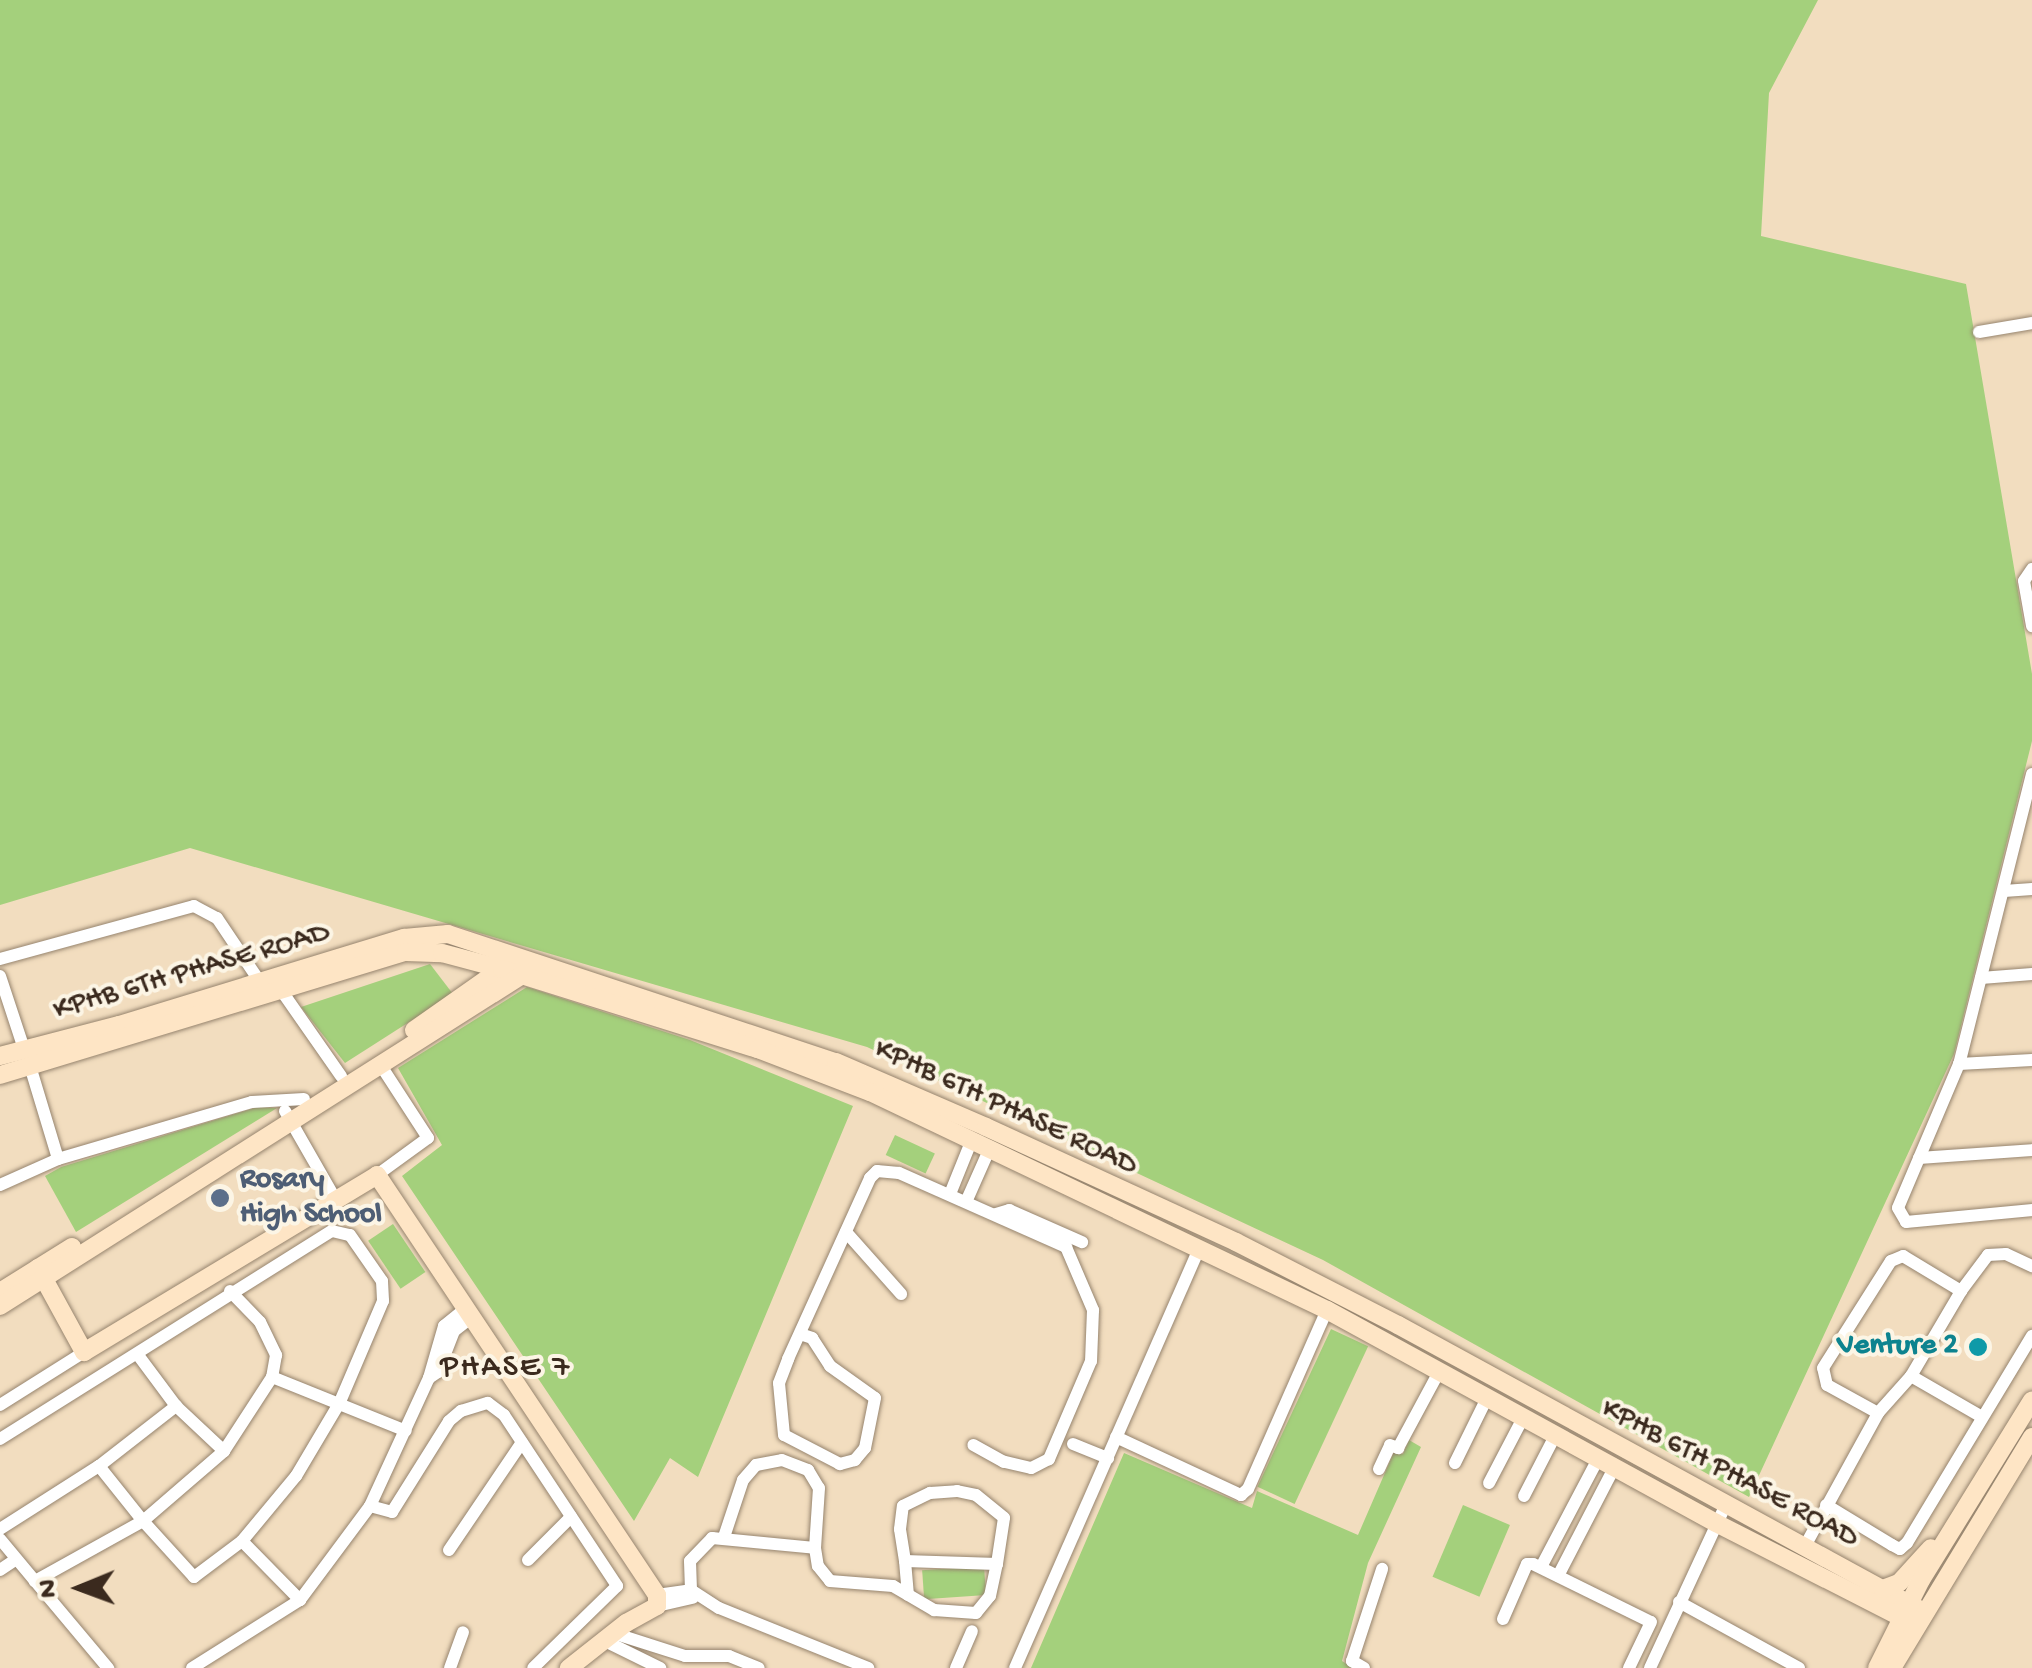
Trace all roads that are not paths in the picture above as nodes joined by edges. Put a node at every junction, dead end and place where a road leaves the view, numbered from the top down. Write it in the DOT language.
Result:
graph roads {
  1 [pos="2032,323"];
  2 [pos="1979,332"];
  3 [pos="2032,569"];
  4 [pos="2032,626"];
  5 [pos="2032,774"];
  6 [pos="2026,822"];
  7 [pos="2032,889"];
  8 [pos="2004,891"];
  9 [pos="0,959"];
  10 [pos="519,966"];
  11 [pos="2032,974"];
  12 [pos="0,976"];
  13 [pos="1981,978"];
  14 [pos="260,982"];
  15 [pos="281,990"];
  16 [pos="0,1056"];
  17 [pos="27,1058"];
  18 [pos="2032,1060"];
  19 [pos="380,1064"];
  20 [pos="1960,1064"];
  21 [pos="0,1075"];
  22 [pos="341,1076"];
  23 [pos="873,1086"];
  24 [pos="304,1099"];
  25 [pos="288,1116"];
  26 [pos="971,1142"];
  27 [pos="989,1150"];
  28 [pos="2032,1150"];
  29 [pos="1920,1158"];
  30 [pos="58,1159"];
  31 [pos="377,1176"];
  32 [pos="0,1184"];
  33 [pos="951,1192"];
  34 [pos="336,1200"];
  35 [pos="966,1202"];
  36 [pos="2032,1210"];
  37 [pos="996,1214"];
  38 [pos="846,1232"];
  39 [pos="1082,1242"];
  40 [pos="1199,1248"];
  41 [pos="2032,1266"];
  42 [pos="41,1274"];
  43 [pos="230,1291"];
  44 [pos="1960,1291"];
  45 [pos="0,1292"];
  46 [pos="901,1294"];
  47 [pos="0,1306"];
  48 [pos="1327,1310"];
  49 [pos="469,1313"];
  50 [pos="800,1334"];
  51 [pos="2032,1336"];
  52 [pos="84,1352"];
  53 [pos="138,1355"];
  54 [pos="1439,1372"];
  55 [pos="272,1376"];
  56 [pos="1910,1376"];
  57 [pos="1487,1398"];
  58 [pos="2032,1400"];
  59 [pos="340,1402"];
  60 [pos="0,1406"];
  61 [pos="176,1406"];
  62 [pos="1878,1413"];
  63 [pos="1982,1416"];
  64 [pos="1523,1418"];
  65 [pos="406,1431"];
  66 [pos="1555,1436"];
  67 [pos="2032,1437"];
  68 [pos="1116,1438"];
  69 [pos="0,1439"];
  70 [pos="522,1442"];
  71 [pos="1073,1444"];
  72 [pos="973,1445"];
  73 [pos="224,1451"];
  74 [pos="1108,1458"];
  75 [pos="1456,1463"];
  76 [pos="1606,1463"];
  77 [pos="99,1466"];
  78 [pos="1378,1469"];
  79 [pos="1489,1482"];
  80 [pos="1524,1496"];
  81 [pos="1726,1504"];
  82 [pos="1826,1505"];
  83 [pos="370,1506"];
  84 [pos="571,1516"];
  85 [pos="144,1521"];
  86 [pos="1716,1523"];
  87 [pos="0,1529"];
  88 [pos="1950,1533"];
  89 [pos="724,1538"];
  90 [pos="0,1539"];
  91 [pos="242,1541"];
  92 [pos="1805,1546"];
  93 [pos="815,1548"];
  94 [pos="448,1550"];
  95 [pos="15,1560"];
  96 [pos="528,1560"];
  97 [pos="684,1560"];
  98 [pos="904,1561"];
  99 [pos="998,1564"];
  100 [pos="1541,1568"];
  101 [pos="1382,1569"];
  102 [pos="0,1570"];
  103 [pos="1558,1576"];
  104 [pos="35,1581"];
  105 [pos="1882,1589"];
  106 [pos="688,1593"];
  107 [pos="908,1595"];
  108 [pos="300,1600"];
  109 [pos="657,1600"];
  110 [pos="1680,1602"];
  111 [pos="1913,1614"];
  112 [pos="1504,1618"];
  113 [pos="972,1630"];
  114 [pos="463,1632"];
  115 [pos="608,1637"];
  116 [pos="685,1656"];
  117 [pos="658,1667"];
  118 [pos="108,1668"];
  119 [pos="192,1668"];
  120 [pos="450,1668"];
  121 [pos="533,1668"];
  122 [pos="569,1668"];
  123 [pos="759,1668"];
  124 [pos="868,1668"];
  125 [pos="956,1668"];
  126 [pos="1015,1668"];
  127 [pos="1364,1668"];
  128 [pos="1629,1668"];
  129 [pos="1650,1668"];
  130 [pos="1800,1668"];
  131 [pos="1876,1668"];
  132 [pos="1892,1668"];
  1 -- 2 [label="street"];
  3 -- 4 [label="street"];
  5 -- 6 [label="street"];
  6 -- 8 [label="street"];
  7 -- 8 [label="street"];
  8 -- 13 [label="street"];
  9 -- 14 [label="street"];
  10 -- 14 [label="street, KPHB 6TH PHASE ROAD"];
  10 -- 15 [label="street, KPHB 6TH PHASE ROAD"];
  10 -- 19 [label="street"];
  10 -- 22 [label="street"];
  10 -- 23 [label="street, KPHB 6TH PHASE ROAD"];
  11 -- 13 [label="street"];
  12 -- 17 [label="street"];
  13 -- 20 [label="street"];
  14 -- 17 [label="street, KPHB 6TH PHASE ROAD"];
  15 -- 17 [label="street, KPHB 6TH PHASE ROAD"];
  15 -- 22 [label="street"];
  16 -- 17 [label="street, KPHB 6TH PHASE ROAD"];
  17 -- 21 [label="street, KPHB 6TH PHASE ROAD"];
  17 -- 30 [label="street"];
  18 -- 20 [label="street"];
  19 -- 25 [label="street"];
  19 -- 31 [label="street"];
  20 -- 29 [label="street"];
  22 -- 24 [label="street"];
  23 -- 26 [label="street, KPHB 6TH PHASE ROAD"];
  23 -- 81 [label="street, KPHB 6TH PHASE ROAD"];
  24 -- 25 [label="street"];
  24 -- 30 [label="street"];
  25 -- 34 [label="street"];
  25 -- 42 [label="street"];
  26 -- 27 [label="street, KPHB 6TH PHASE ROAD"];
  26 -- 33 [label="street"];
  27 -- 35 [label="street"];
  27 -- 40 [label="street, KPHB 6TH PHASE ROAD"];
  28 -- 29 [label="street"];
  29 -- 36 [label="street"];
  30 -- 32 [label="street"];
  31 -- 34 [label="street"];
  31 -- 49 [label="street"];
  33 -- 35 [label="street"];
  33 -- 38 [label="street"];
  34 -- 52 [label="street"];
  35 -- 37 [label="street"];
  37 -- 39 [label="street"];
  37 -- 72 [label="street"];
  38 -- 46 [label="street"];
  38 -- 50 [label="street"];
  40 -- 48 [label="street, KPHB 6TH PHASE ROAD"];
  40 -- 68 [label="street"];
  41 -- 44 [label="street"];
  42 -- 45 [label="street"];
  42 -- 47 [label="street"];
  42 -- 52 [label="street"];
  43 -- 53 [label="street"];
  43 -- 55 [label="street"];
  43 -- 59 [label="street"];
  44 -- 56 [label="street"];
  44 -- 62 [label="street"];
  48 -- 54 [label="street, KPHB 6TH PHASE ROAD"];
  48 -- 68 [label="street"];
  49 -- 65 [label="street"];
  49 -- 109 [label="street"];
  50 -- 50 [label="street"];
  51 -- 63 [label="street"];
  52 -- 60 [label="street"];
  53 -- 61 [label="street"];
  53 -- 69 [label="street"];
  54 -- 57 [label="street, KPHB 6TH PHASE ROAD"];
  54 -- 78 [label="street"];
  55 -- 59 [label="street"];
  55 -- 73 [label="street"];
  56 -- 62 [label="street"];
  56 -- 63 [label="street"];
  57 -- 64 [label="street, KPHB 6TH PHASE ROAD"];
  57 -- 75 [label="street"];
  58 -- 88 [label="street"];
  59 -- 65 [label="street"];
  59 -- 91 [label="street"];
  61 -- 73 [label="street"];
  61 -- 77 [label="street"];
  62 -- 82 [label="street"];
  63 -- 82 [label="street"];
  64 -- 66 [label="street, KPHB 6TH PHASE ROAD"];
  64 -- 79 [label="street"];
  65 -- 83 [label="street"];
  66 -- 76 [label="street, KPHB 6TH PHASE ROAD"];
  66 -- 80 [label="street"];
  67 -- 111 [label="street"];
  68 -- 74 [label="street"];
  70 -- 83 [label="street"];
  70 -- 84 [label="street"];
  70 -- 94 [label="street"];
  71 -- 74 [label="street"];
  73 -- 85 [label="street"];
  74 -- 126 [label="street"];
  76 -- 86 [label="street, KPHB 6TH PHASE ROAD"];
  76 -- 100 [label="street"];
  76 -- 103 [label="street"];
  77 -- 85 [label="street"];
  77 -- 87 [label="street"];
  81 -- 86 [label="street"];
  81 -- 92 [label="street, KPHB 6TH PHASE ROAD"];
  82 -- 92 [label="street"];
  83 -- 108 [label="street"];
  84 -- 96 [label="street"];
  84 -- 121 [label="street"];
  85 -- 91 [label="street"];
  85 -- 104 [label="street"];
  86 -- 110 [label="street"];
  86 -- 111 [label="street, KPHB 6TH PHASE ROAD"];
  88 -- 105 [label="street"];
  88 -- 111 [label="street"];
  89 -- 93 [label="street"];
  89 -- 93 [label="street"];
  89 -- 106 [label="street"];
  90 -- 95 [label="street"];
  91 -- 108 [label="street"];
  92 -- 105 [label="street, KPHB 6TH PHASE ROAD"];
  93 -- 107 [label="street"];
  95 -- 102 [label="street"];
  95 -- 104 [label="street"];
  97 -- 106 [label="street"];
  98 -- 99 [label="street"];
  98 -- 99 [label="street"];
  98 -- 107 [label="street"];
  99 -- 107 [label="street"];
  100 -- 103 [label="street"];
  100 -- 112 [label="street"];
  101 -- 127 [label="street"];
  103 -- 128 [label="street"];
  104 -- 118 [label="street"];
  105 -- 111 [label="street, KPHB 6TH PHASE ROAD"];
  106 -- 109 [label="street"];
  106 -- 109 [label="street"];
  106 -- 124 [label="street"];
  108 -- 119 [label="street"];
  109 -- 115 [label="street"];
  110 -- 129 [label="street"];
  110 -- 130 [label="street"];
  111 -- 131 [label="street"];
  111 -- 132 [label="street"];
  113 -- 125 [label="street"];
  114 -- 120 [label="street"];
  115 -- 116 [label="street"];
  115 -- 117 [label="street"];
  115 -- 122 [label="street"];
  116 -- 117 [label="street"];
  116 -- 123 [label="street"];
}
